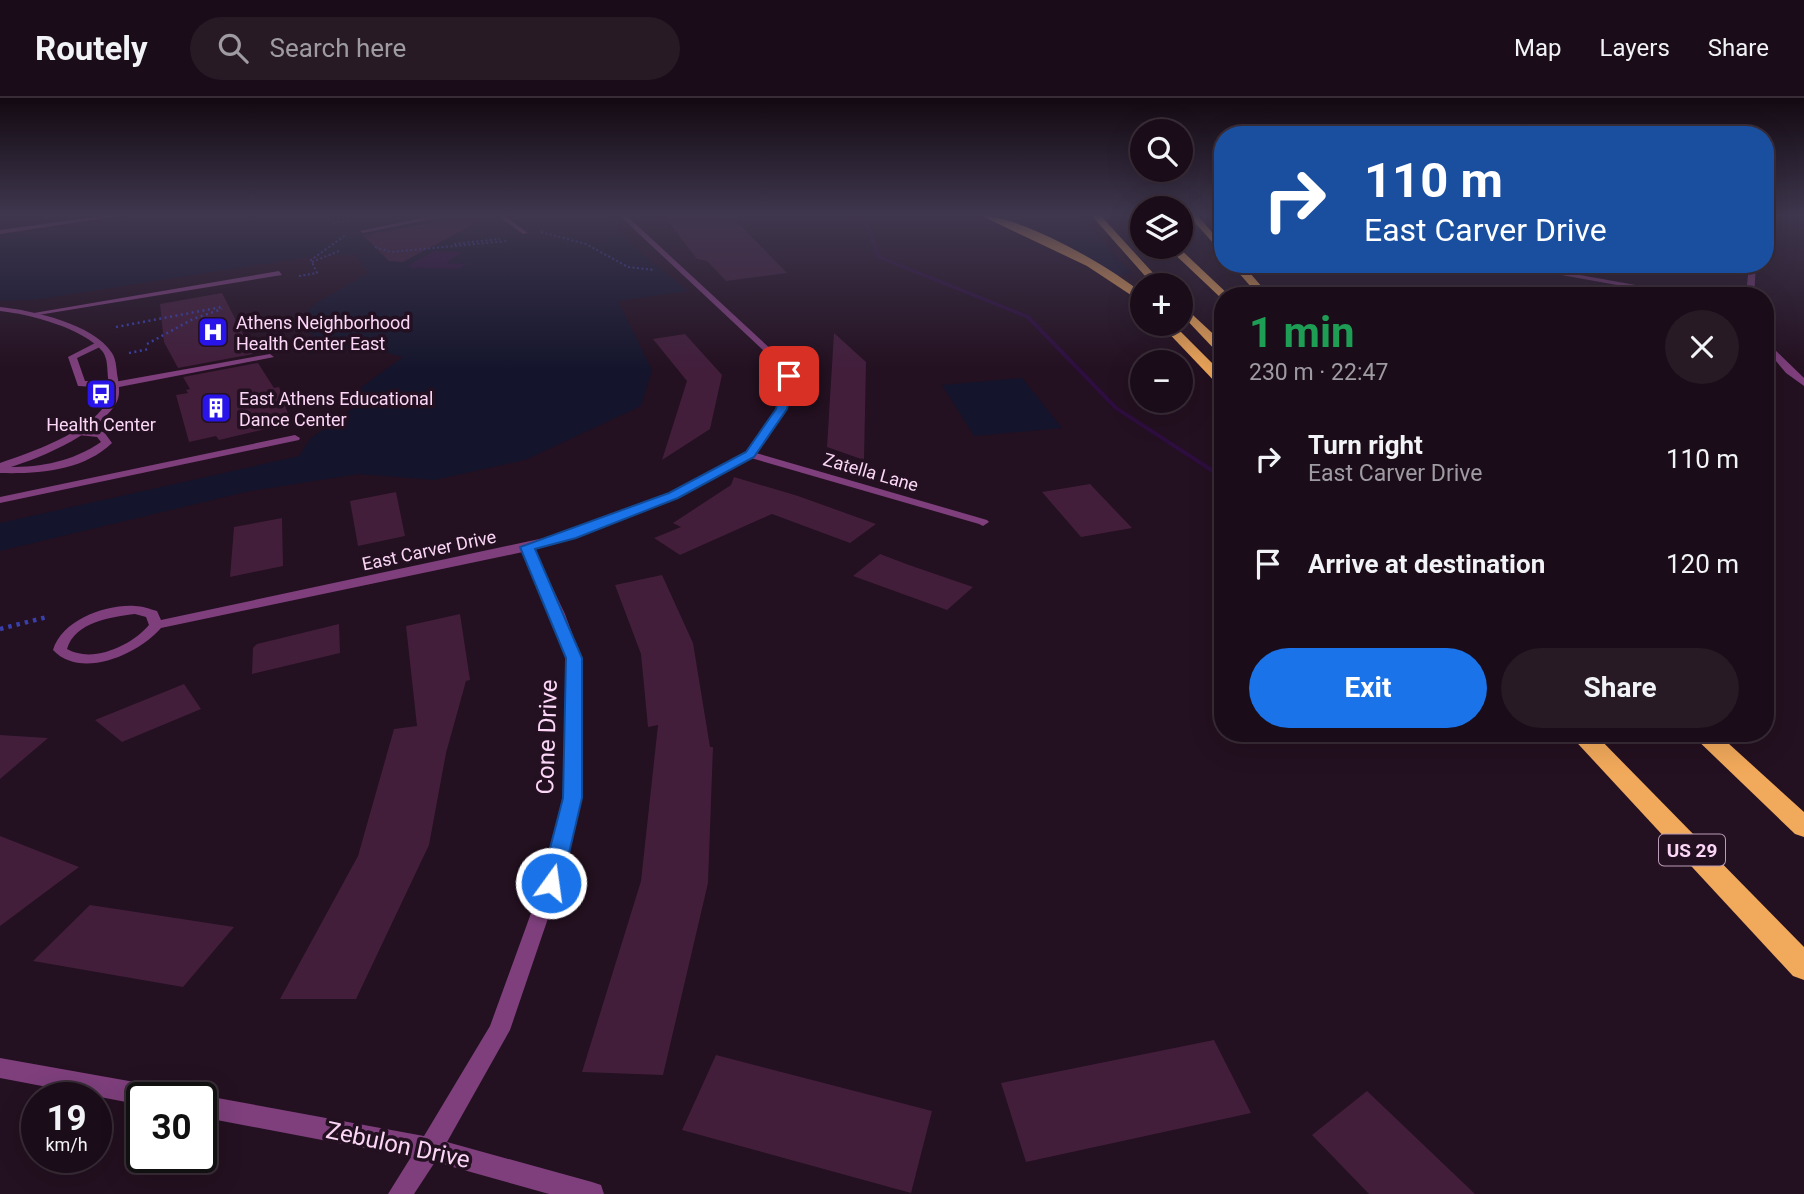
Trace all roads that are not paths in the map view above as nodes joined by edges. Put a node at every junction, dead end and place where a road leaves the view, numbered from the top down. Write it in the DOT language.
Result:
graph roads {
  1 [pos="678,267"];
  2 [pos="1093,267"];
  3 [pos="1194,267"];
  4 [pos="279,273"];
  5 [pos="1244,273"];
  6 [pos="1557,273"];
  7 [pos="1216,287"];
  8 [pos="1257,287"];
  9 [pos="1640,287"];
  10 [pos="1130,291"];
  11 [pos="0,309"];
  12 [pos="33,314"];
  13 [pos="1193,319"];
  14 [pos="1178,336"];
  15 [pos="1214,341"];
  16 [pos="99,344"];
  17 [pos="1774,354"];
  18 [pos="270,357"];
  19 [pos="1214,373"];
  20 [pos="1804,383"];
  21 [pos="114,386"];
  22 [pos="74,432"];
  23 [pos="295,438"];
  24 [pos="750,454"];
  25 [pos="0,468"];
  26 [pos="0,500"];
  27 [pos="983,522"];
  28 [pos="527,547"];
  29 [pos="156,625"];
  30 [pos="1589,742"];
  31 [pos="1712,742"];
  32 [pos="1804,827"];
  33 [pos="1804,967"];
  34 [pos="0,1068"];
  35 [pos="126,1091"];
  36 [pos="217,1109"];
  37 [pos="430,1149"];
  38 [pos="400,1194"];
  39 [pos="593,1194"];
  1 -- 24 [label="street, East Carver Drive"];
  2 -- 10 [label="highway"];
  3 -- 7 [label="highway"];
  4 -- 12 [label="street"];
  5 -- 8 [label="highway"];
  6 -- 9 [label="street"];
  11 -- 12 [label="street"];
  12 -- 16 [label="street"];
  13 -- 15 [label="highway"];
  14 -- 19 [label="highway"];
  16 -- 21 [label="street"];
  16 -- 21 [label="street"];
  17 -- 20 [label="street"];
  18 -- 21 [label="street"];
  21 -- 22 [label="street"];
  22 -- 25 [label="street"];
  22 -- 25 [label="street"];
  23 -- 26 [label="street"];
  24 -- 27 [label="street, Zatella Lane"];
  24 -- 28 [label="street, East Carver Drive"];
  28 -- 29 [label="street, East Carver Drive"];
  28 -- 37 [label="street, Cone Drive"];
  29 -- 29 [label="street"];
  30 -- 33 [label="highway, US 29"];
  31 -- 32 [label="highway"];
  34 -- 35 [label="street"];
  36 -- 37 [label="street, Zebulon Drive"];
  37 -- 38 [label="street, Cone Drive"];
  37 -- 39 [label="street, Zebulon Drive"];
}
